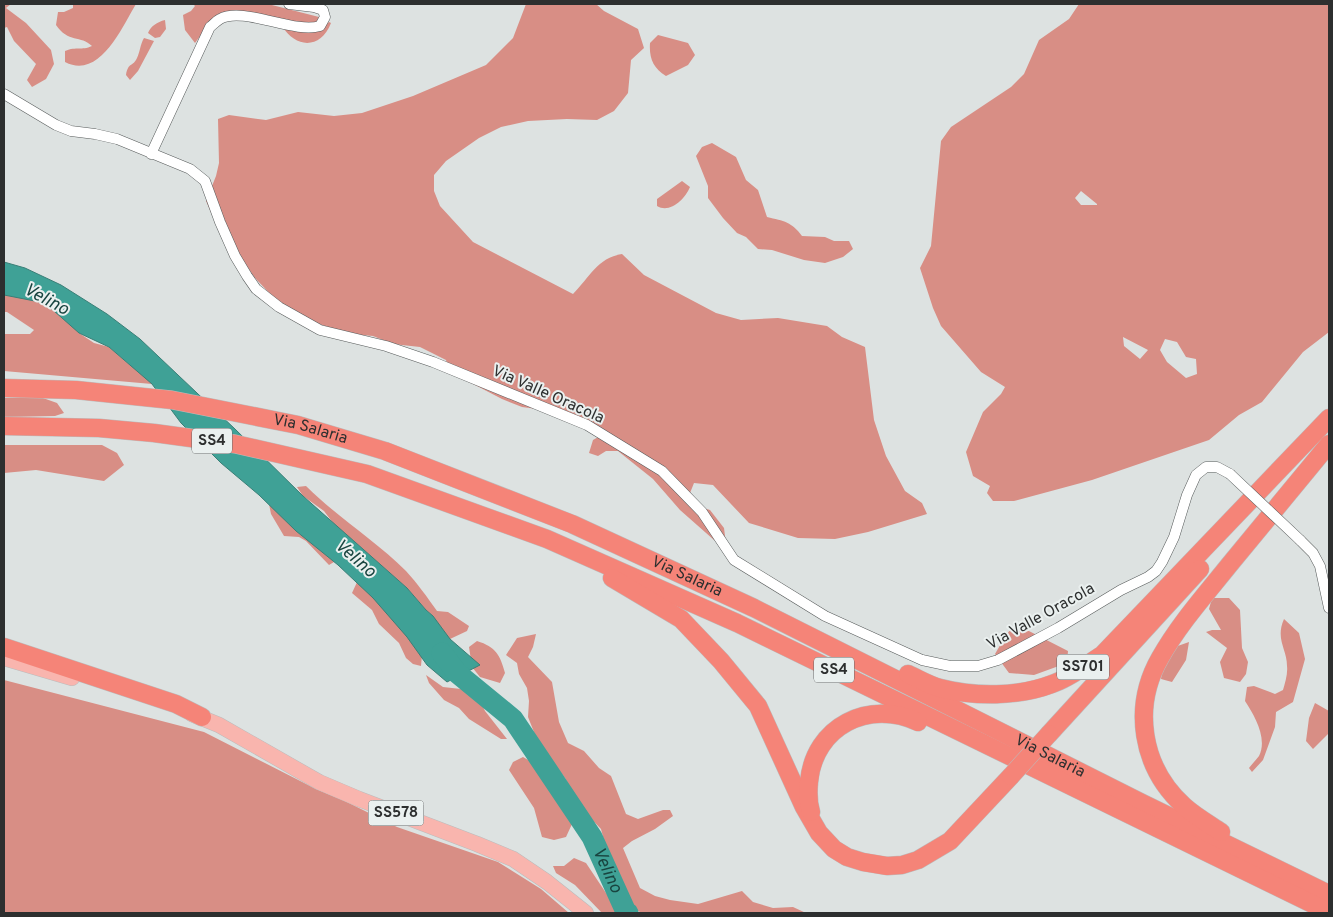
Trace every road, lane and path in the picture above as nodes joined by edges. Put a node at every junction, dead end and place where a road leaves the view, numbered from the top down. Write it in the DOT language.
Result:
graph roads {
  1 [pos="289,4"];
  2 [pos="4,94"];
  3 [pos="151,154"];
  4 [pos="4,388"];
  5 [pos="1329,418"];
  6 [pos="4,426"];
  7 [pos="91,428"];
  8 [pos="1329,429"];
  9 [pos="4,436"];
  10 [pos="1329,444"];
  11 [pos="547,539"];
  12 [pos="754,608"];
  13 [pos="1329,608"];
  14 [pos="4,646"];
  15 [pos="4,658"];
  16 [pos="202,717"];
  17 [pos="814,822"];
  18 [pos="1152,825"];
  19 [pos="1299,878"];
  20 [pos="1329,894"];
  21 [pos="1329,912"];
  22 [pos="586,913"];
  1 -- 3 [label="street"];
  2 -- 3 [label="street, Via Valle Oracola"];
  3 -- 13 [label="street, Via Valle Oracola, bridge"];
  4 -- 12 [label="highway, Via Salaria / SS4"];
  5 -- 12 [label="highway, SS701"];
  6 -- 7 [label="highway, Via Salaria / SS4"];
  7 -- 9 [label="highway"];
  7 -- 11 [label="highway, Via Salaria / SS4"];
  8 -- 17 [label="highway, SS701, bridge"];
  10 -- 19 [label="highway"];
  11 -- 17 [label="highway, SS701"];
  11 -- 18 [label="highway, Via Salaria / SS4"];
  12 -- 19 [label="highway, Via Salaria / SS4"];
  14 -- 16 [label="highway"];
  15 -- 16 [label="main road, SS578"];
  16 -- 22 [label="main road, SS578"];
  17 -- 18 [label="highway, SS701"];
  18 -- 21 [label="highway, Via Salaria / SS4"];
  19 -- 20 [label="highway, Via Salaria / SS4"];
}
